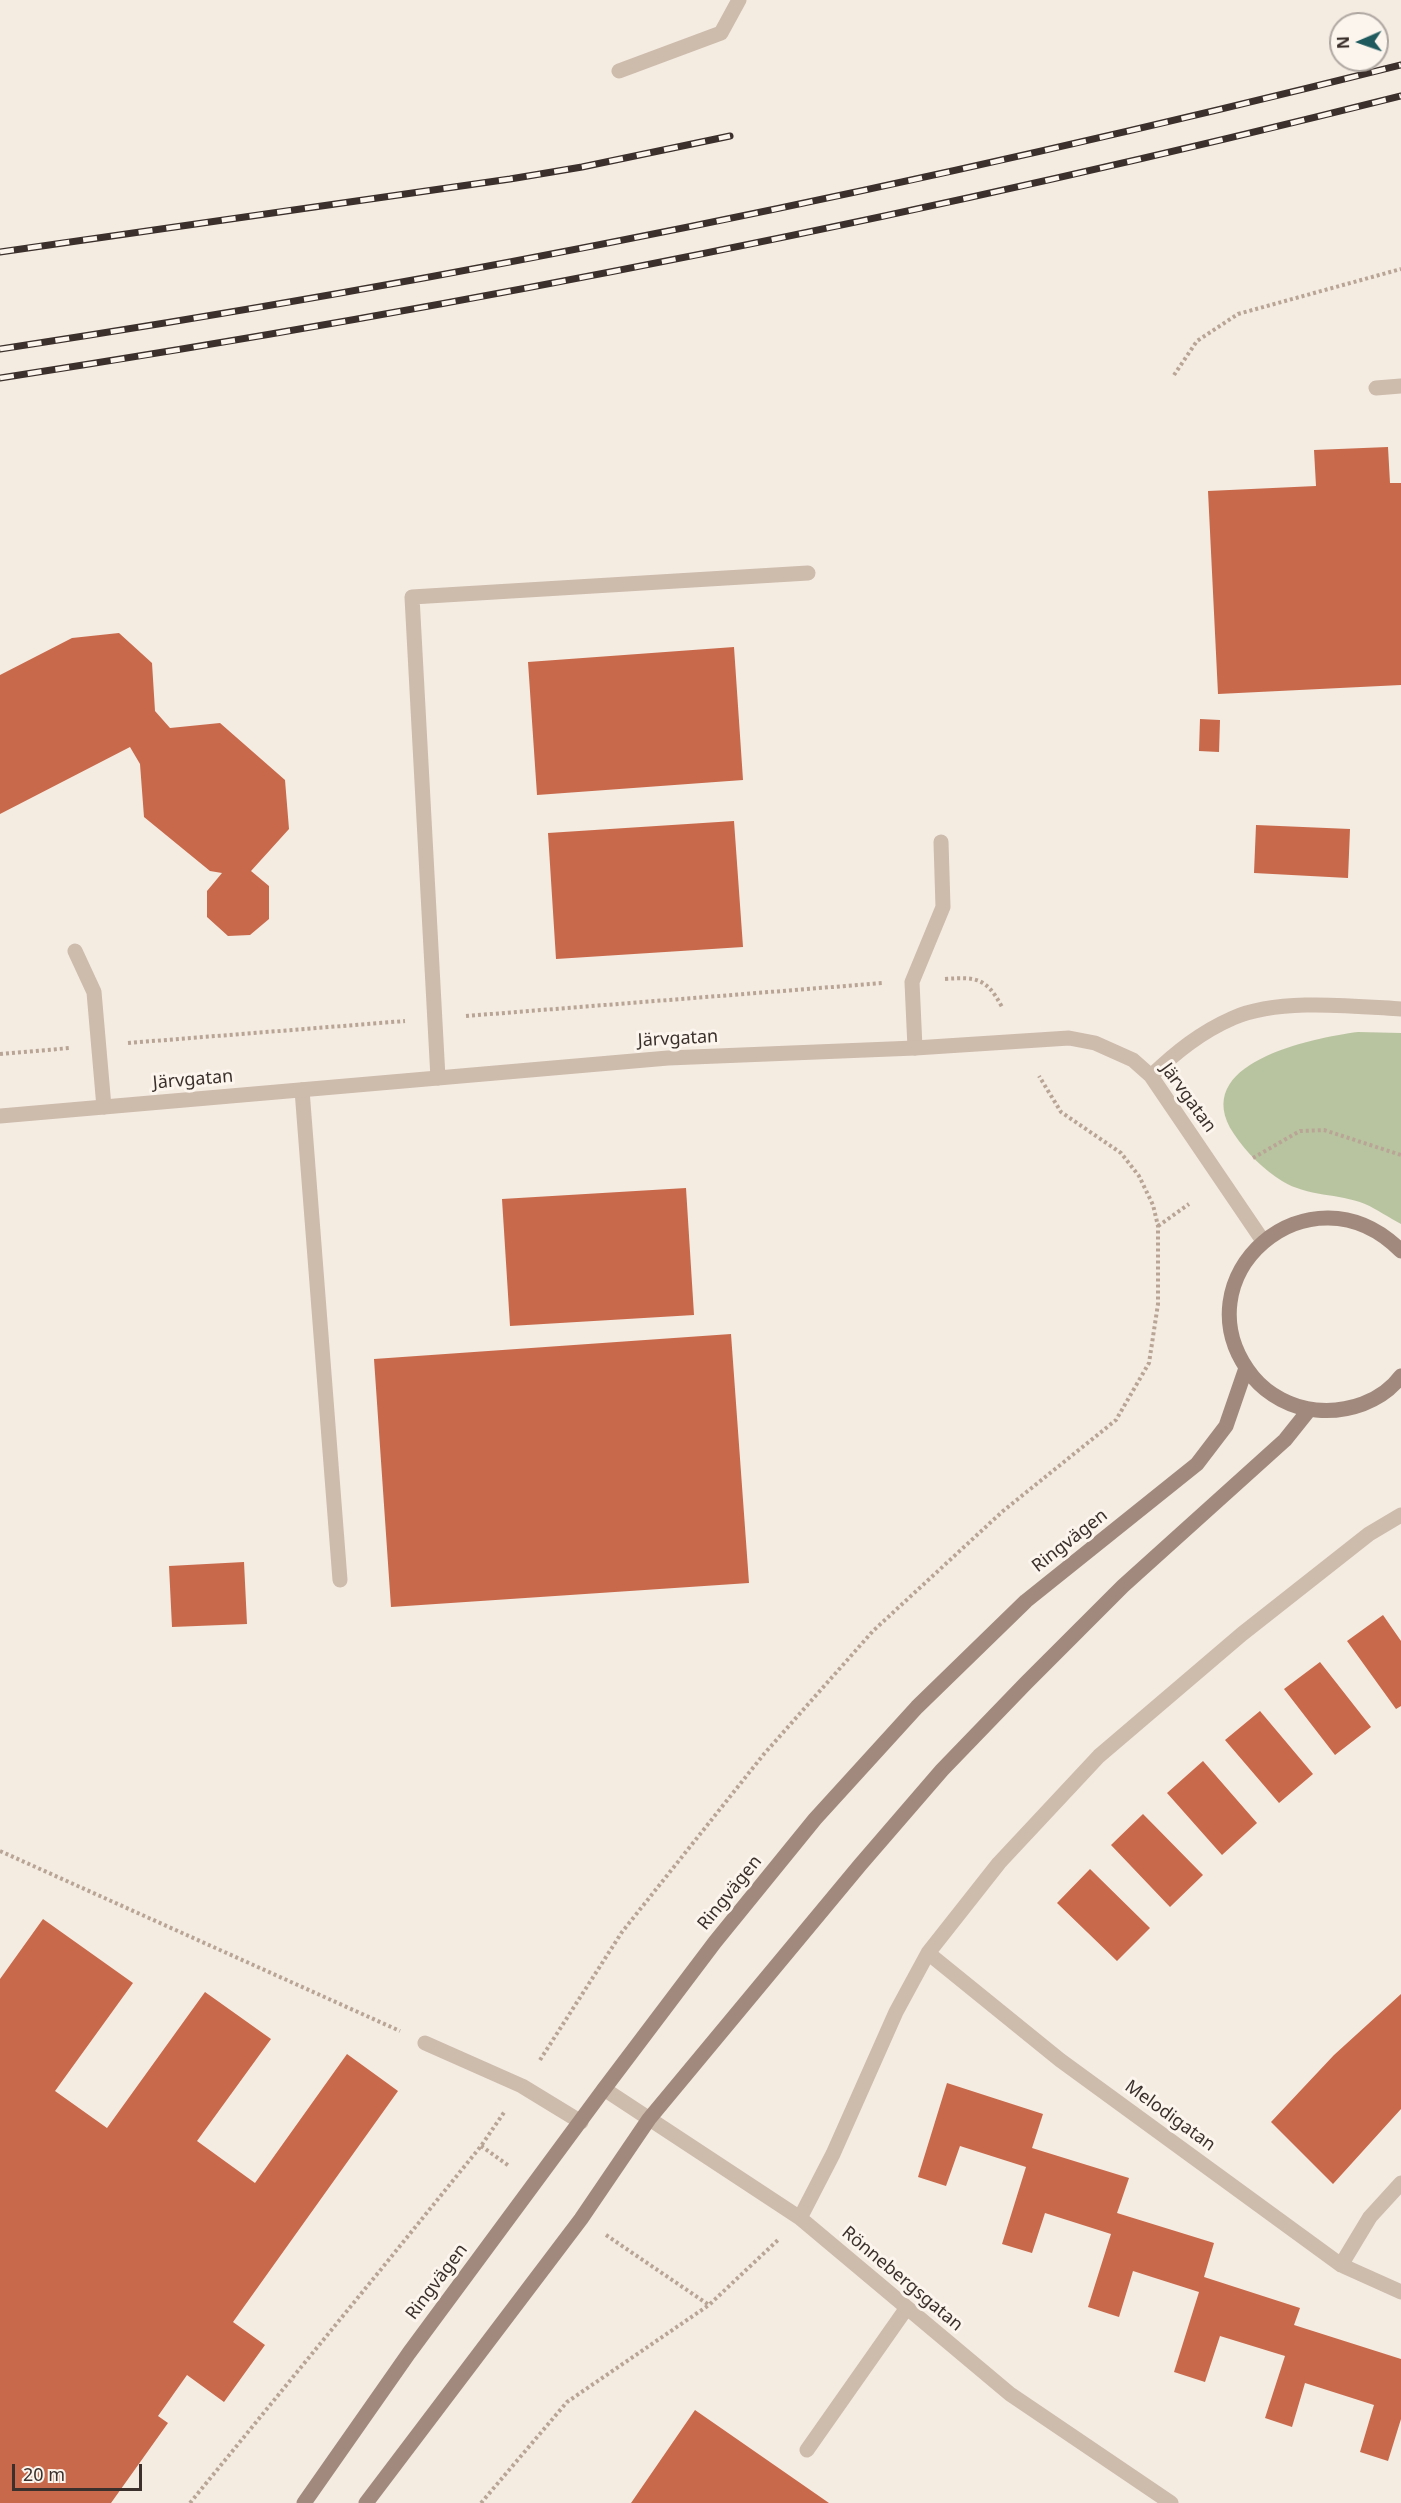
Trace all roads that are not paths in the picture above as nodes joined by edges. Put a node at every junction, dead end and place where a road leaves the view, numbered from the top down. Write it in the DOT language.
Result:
graph roads {
  1 [pos="739,0"];
  2 [pos="619,71"];
  3 [pos="1401,386"];
  4 [pos="1376,388"];
  5 [pos="808,573"];
  6 [pos="941,842"];
  7 [pos="75,951"];
  8 [pos="1401,1009"];
  9 [pos="915,1048"];
  10 [pos="1151,1076"];
  11 [pos="438,1078"];
  12 [pos="302,1090"];
  13 [pos="104,1107"];
  14 [pos="0,1116"];
  15 [pos="1263,1241"];
  16 [pos="1401,1251"];
  17 [pos="1246,1368"];
  18 [pos="1401,1376"];
  19 [pos="1310,1410"];
  20 [pos="1401,1515"];
  21 [pos="340,1580"];
  22 [pos="928,1953"];
  23 [pos="425,2043"];
  24 [pos="604,2089"];
  25 [pos="649,2119"];
  26 [pos="581,2122"];
  27 [pos="1401,2183"];
  28 [pos="800,2218"];
  29 [pos="1341,2265"];
  30 [pos="1401,2292"];
  31 [pos="906,2309"];
  32 [pos="807,2450"];
  33 [pos="304,2503"];
  34 [pos="366,2503"];
  35 [pos="1171,2503"];
  1 -- 2 [label="street"];
  3 -- 4 [label="street"];
  5 -- 11 [label="street"];
  6 -- 9 [label="street"];
  7 -- 13 [label="street"];
  8 -- 10 [label="street"];
  9 -- 10 [label="street, Järvgatan"];
  9 -- 11 [label="street, Järvgatan"];
  10 -- 15 [label="street, Järvgatan"];
  11 -- 12 [label="street, Järvgatan"];
  12 -- 13 [label="street, Järvgatan"];
  12 -- 21 [label="street"];
  13 -- 14 [label="street, Järvgatan"];
  15 -- 16 [label="main road"];
  15 -- 17 [label="main road"];
  17 -- 19 [label="main road"];
  17 -- 24 [label="main road, Ringvägen"];
  18 -- 19 [label="main road"];
  19 -- 25 [label="main road"];
  20 -- 22 [label="street"];
  22 -- 28 [label="street"];
  22 -- 29 [label="street, Melodigatan"];
  23 -- 26 [label="street"];
  24 -- 25 [label="street, Rönnebergsgatan"];
  24 -- 26 [label="main road, Ringvägen"];
  25 -- 28 [label="street, Rönnebergsgatan"];
  25 -- 34 [label="main road"];
  26 -- 33 [label="main road, Ringvägen"];
  27 -- 29 [label="street"];
  28 -- 31 [label="street, Rönnebergsgatan"];
  29 -- 30 [label="street, Melodigatan"];
  31 -- 32 [label="street"];
  31 -- 35 [label="street, Rönnebergsgatan"];
}
